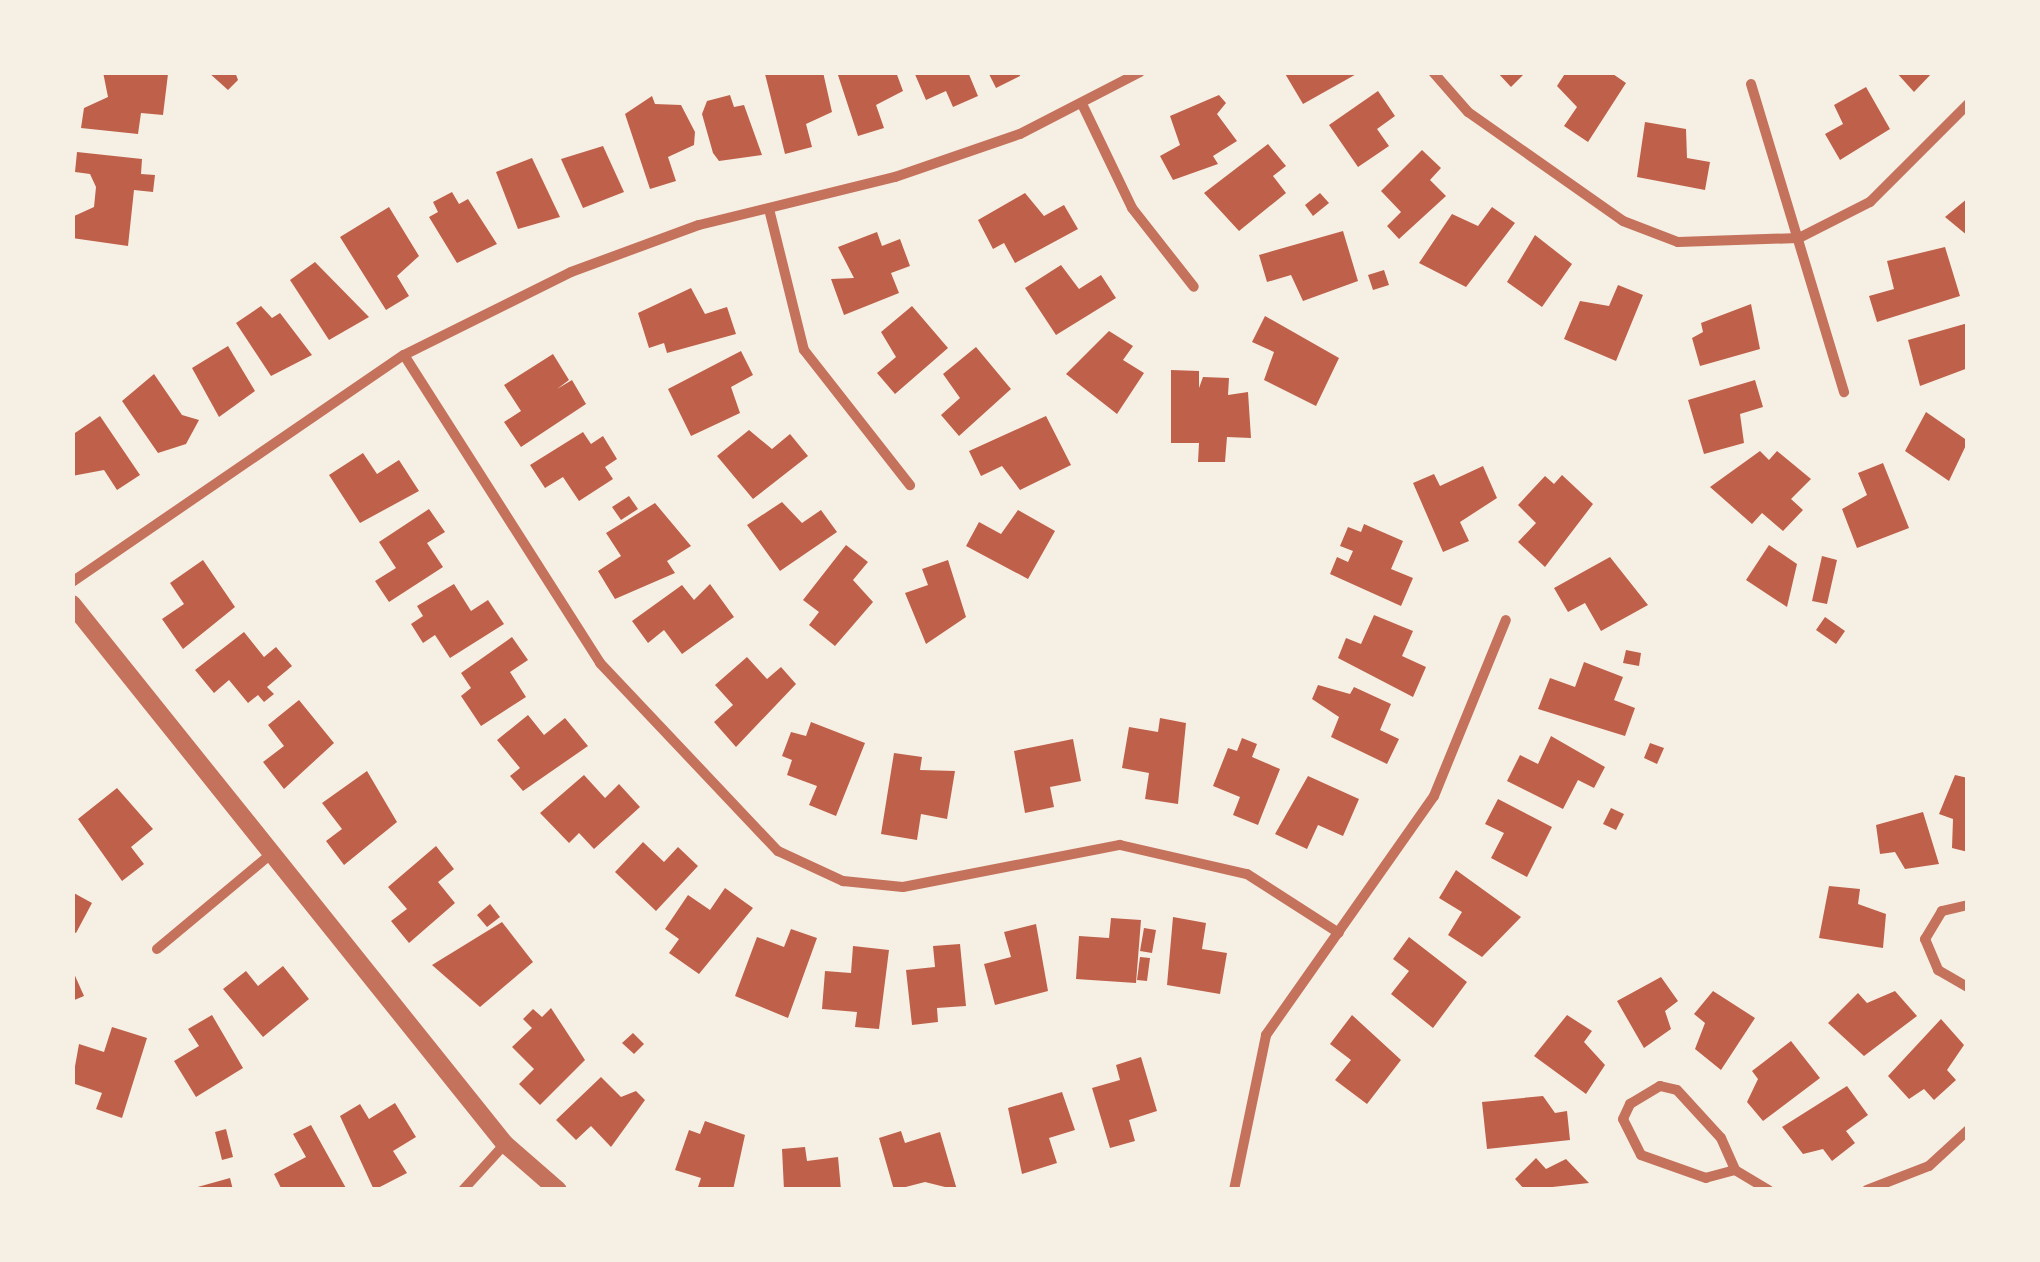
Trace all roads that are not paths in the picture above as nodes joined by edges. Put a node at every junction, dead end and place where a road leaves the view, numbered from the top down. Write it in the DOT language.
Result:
graph roads {
  1 [pos="1140,72"];
  2 [pos="1432,72"];
  3 [pos="1751,84"];
  4 [pos="1968,104"];
  5 [pos="1083,106"];
  6 [pos="769,209"];
  7 [pos="1799,238"];
  8 [pos="1194,287"];
  9 [pos="404,355"];
  10 [pos="1844,392"];
  11 [pos="910,485"];
  12 [pos="72,582"];
  13 [pos="72,604"];
  14 [pos="1506,620"];
  15 [pos="271,854"];
  16 [pos="1968,904"];
  17 [pos="1339,933"];
  18 [pos="157,949"];
  19 [pos="1968,987"];
  20 [pos="1968,1130"];
  21 [pos="505,1144"];
  22 [pos="1735,1170"];
  23 [pos="462,1190"];
  24 [pos="558,1190"];
  25 [pos="1234,1190"];
  26 [pos="1768,1190"];
  27 [pos="1867,1190"];
  1 -- 5 [label="street"];
  2 -- 7 [label="street"];
  3 -- 7 [label="street"];
  4 -- 7 [label="street"];
  5 -- 6 [label="street"];
  5 -- 8 [label="street"];
  6 -- 9 [label="street"];
  6 -- 11 [label="street"];
  7 -- 10 [label="street"];
  9 -- 12 [label="street"];
  9 -- 17 [label="street"];
  13 -- 15 [label="street"];
  14 -- 17 [label="street"];
  15 -- 18 [label="street"];
  15 -- 21 [label="street"];
  16 -- 19 [label="street"];
  17 -- 25 [label="street"];
  20 -- 27 [label="street"];
  21 -- 23 [label="street"];
  21 -- 24 [label="street"];
  22 -- 22 [label="street"];
  22 -- 26 [label="street"];
}
